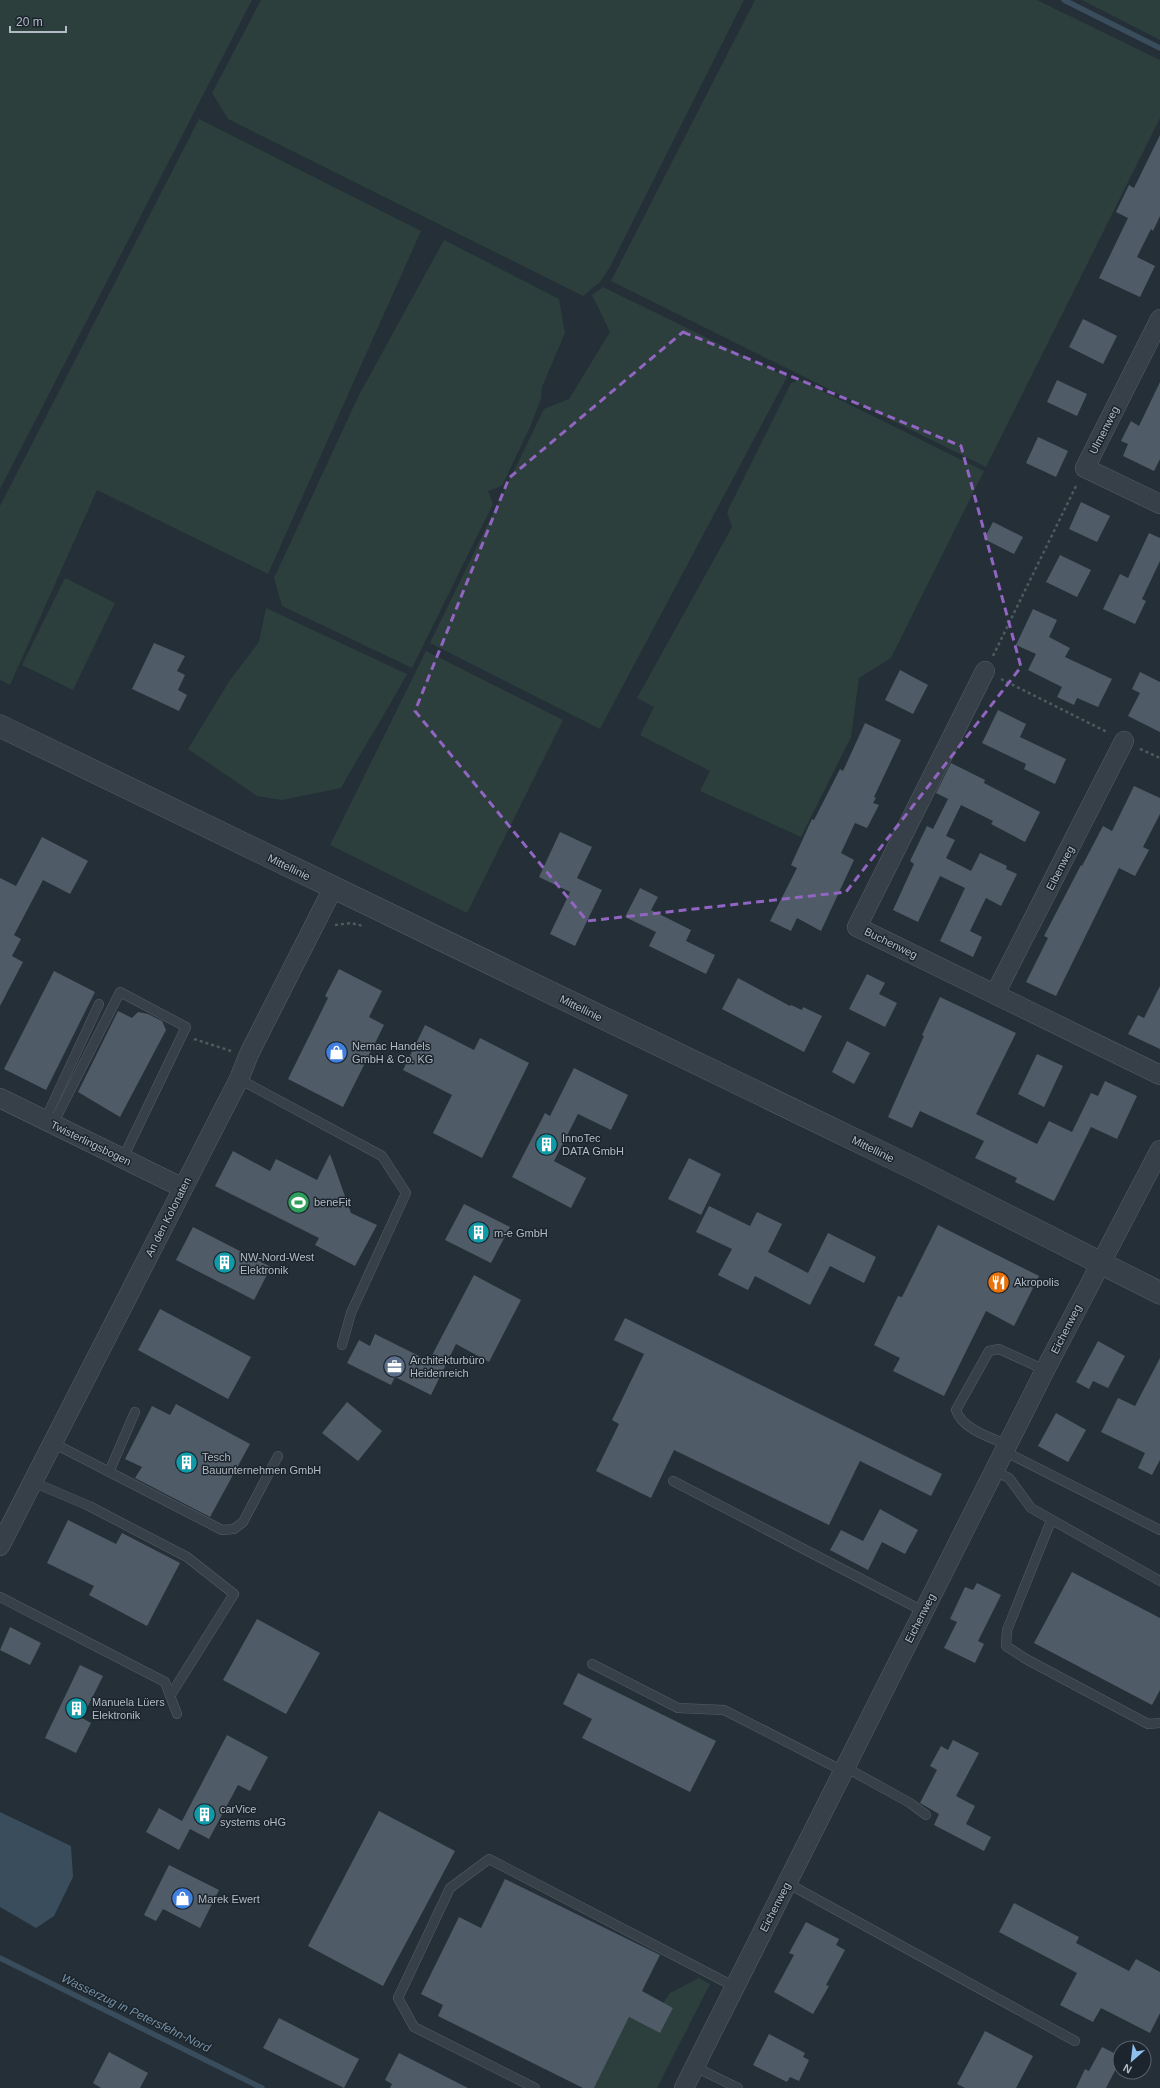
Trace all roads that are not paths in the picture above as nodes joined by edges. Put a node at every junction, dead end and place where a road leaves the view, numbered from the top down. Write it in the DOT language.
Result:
graph roads {
  1 [pos="1160,319"];
  2 [pos="1160,504"];
  3 [pos="985,671"];
  4 [pos="0,726"];
  5 [pos="1124,741"];
  6 [pos="333,888"];
  7 [pos="995,994"];
  8 [pos="99,1004"];
  9 [pos="1160,1075"];
  10 [pos="239,1079"];
  11 [pos="0,1098"];
  12 [pos="49,1122"];
  13 [pos="1160,1150"];
  14 [pos="123,1158"];
  15 [pos="183,1188"];
  16 [pos="1100,1262"];
  17 [pos="1160,1293"];
  18 [pos="342,1345"];
  19 [pos="1045,1370"];
  20 [pos="134,1412"];
  21 [pos="53,1443"];
  22 [pos="1006,1448"];
  23 [pos="278,1456"];
  24 [pos="994,1471"];
  25 [pos="109,1472"];
  26 [pos="673,1481"];
  27 [pos="32,1482"];
  28 [pos="1051,1521"];
  29 [pos="1160,1530"];
  30 [pos="0,1546"];
  31 [pos="1160,1581"];
  32 [pos="0,1597"];
  33 [pos="924,1611"];
  34 [pos="592,1664"];
  35 [pos="170,1696"];
  36 [pos="177,1714"];
  37 [pos="1160,1723"];
  38 [pos="844,1769"];
  39 [pos="926,1815"];
  40 [pos="787,1883"];
  41 [pos="735,1987"];
  42 [pos="1076,2041"];
  43 [pos="695,2067"];
  44 [pos="534,2088"];
  45 [pos="684,2088"];
  46 [pos="738,2088"];
  1 -- 2 [label="street, Ulmenweg"];
  3 -- 7 [label="street, Buchenweg"];
  4 -- 6 [label="street, Mittellinie"];
  5 -- 7 [label="street, Eibenweg"];
  6 -- 10 [label="street, An den Kolonaten"];
  6 -- 16 [label="street, Mittellinie"];
  7 -- 9 [label="street, Buchenweg"];
  8 -- 12 [label="lane"];
  10 -- 15 [label="street, An den Kolonaten"];
  10 -- 18 [label="lane"];
  11 -- 12 [label="street, Twisterlingsbogen"];
  12 -- 14 [label="street, Twisterlingsbogen"];
  12 -- 14 [label="lane"];
  13 -- 16 [label="street, Eichenweg"];
  14 -- 15 [label="street, Twisterlingsbogen"];
  15 -- 21 [label="street, An den Kolonaten"];
  16 -- 17 [label="street, Mittellinie"];
  16 -- 19 [label="street, Eichenweg"];
  19 -- 22 [label="street, Eichenweg"];
  19 -- 22 [label="lane"];
  20 -- 25 [label="lane"];
  21 -- 25 [label="lane"];
  21 -- 27 [label="street, An den Kolonaten"];
  22 -- 24 [label="street, Eichenweg"];
  22 -- 29 [label="lane"];
  23 -- 25 [label="lane"];
  24 -- 28 [label="lane"];
  24 -- 33 [label="street, Eichenweg"];
  26 -- 33 [label="lane"];
  27 -- 30 [label="street, An den Kolonaten"];
  27 -- 35 [label="lane"];
  28 -- 31 [label="lane"];
  28 -- 37 [label="lane"];
  32 -- 35 [label="lane"];
  33 -- 38 [label="street, Eichenweg"];
  34 -- 38 [label="lane"];
  35 -- 36 [label="lane"];
  38 -- 39 [label="lane"];
  38 -- 40 [label="street, Eichenweg"];
  40 -- 41 [label="street, Eichenweg"];
  40 -- 42 [label="lane"];
  41 -- 43 [label="street, Eichenweg"];
  41 -- 44 [label="lane"];
  43 -- 45 [label="street, Eichenweg"];
  43 -- 46 [label="lane"];
}
